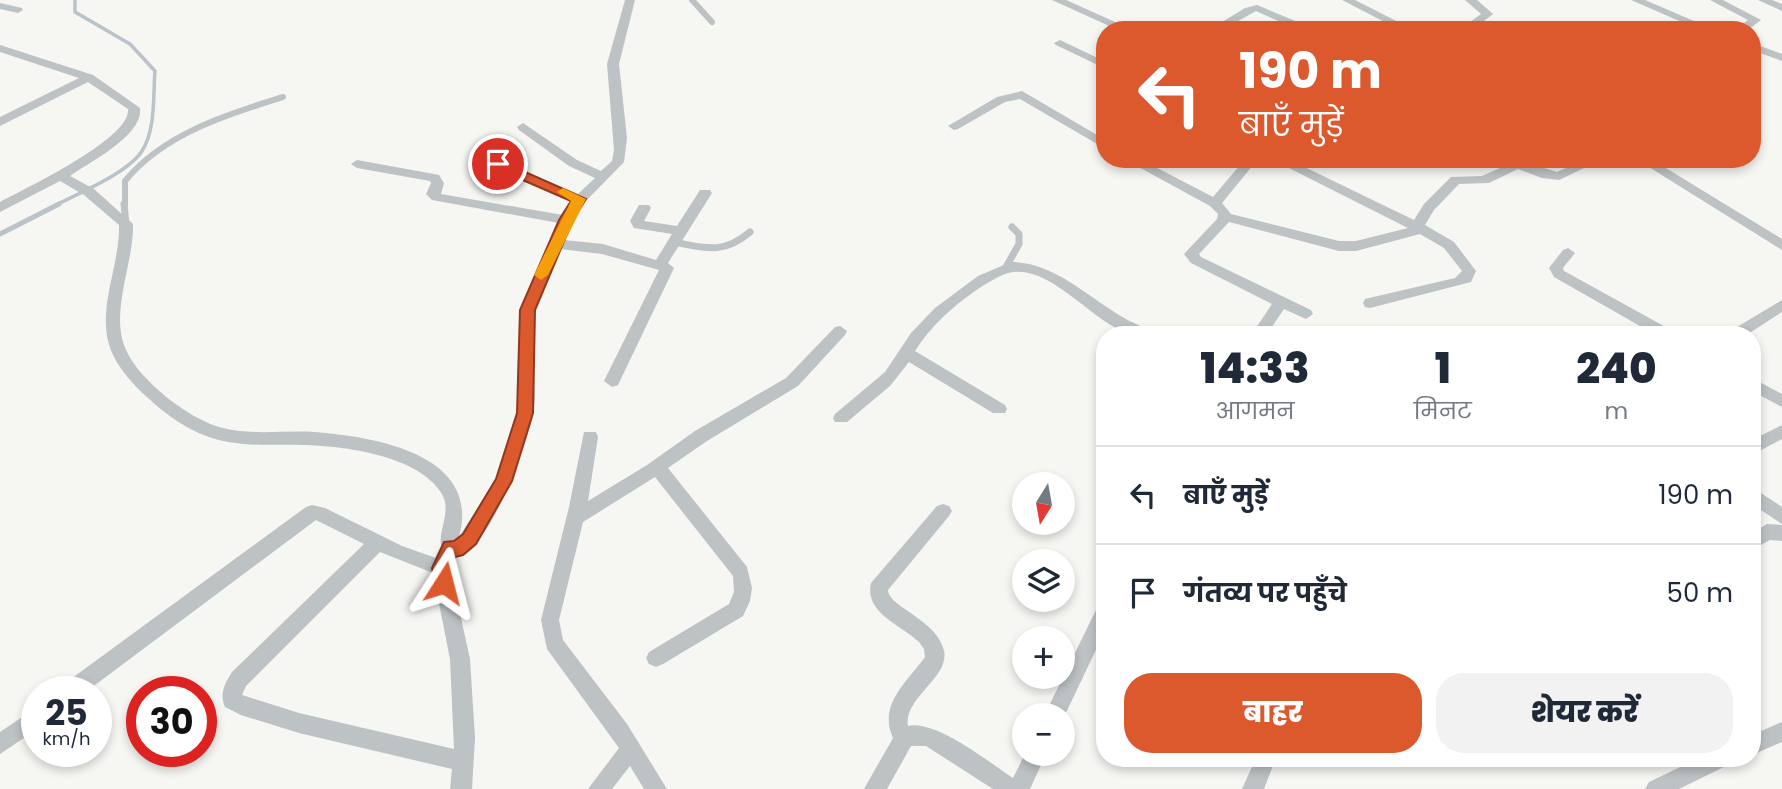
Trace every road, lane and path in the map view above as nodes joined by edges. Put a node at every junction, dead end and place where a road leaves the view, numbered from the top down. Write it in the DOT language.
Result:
graph roads {
  1 [pos="629,0"];
  2 [pos="692,0"];
  3 [pos="1057,0"];
  4 [pos="1347,0"];
  5 [pos="1469,0"];
  6 [pos="1636,0"];
  7 [pos="1716,0"];
  8 [pos="1763,0"];
  9 [pos="0,6"];
  10 [pos="1782,8"];
  11 [pos="18,10"];
  12 [pos="1107,21"];
  13 [pos="1230,21"];
  14 [pos="1287,21"];
  15 [pos="1390,21"];
  16 [pos="1478,21"];
  17 [pos="1688,21"];
  18 [pos="1754,21"];
  19 [pos="712,22"];
  20 [pos="1060,43"];
  21 [pos="0,48"];
  22 [pos="1761,50"];
  23 [pos="1782,58"];
  24 [pos="1096,61"];
  25 [pos="89,77"];
  26 [pos="283,97"];
  27 [pos="0,122"];
  28 [pos="954,126"];
  29 [pos="523,127"];
  30 [pos="1096,139"];
  31 [pos="481,158"];
  32 [pos="358,164"];
  33 [pos="1147,168"];
  34 [pos="1244,168"];
  35 [pos="1296,168"];
  36 [pos="1510,168"];
  37 [pos="1529,168"];
  38 [pos="1577,168"];
  39 [pos="1657,168"];
  40 [pos="61,175"];
  41 [pos="604,177"];
  42 [pos="705,193"];
  43 [pos="579,199"];
  44 [pos="1215,203"];
  45 [pos="0,208"];
  46 [pos="644,208"];
  47 [pos="1225,217"];
  48 [pos="566,220"];
  49 [pos="126,224"];
  50 [pos="1012,227"];
  51 [pos="1420,228"];
  52 [pos="750,232"];
  53 [pos="676,237"];
  54 [pos="555,244"];
  55 [pos="1782,245"];
  56 [pos="1568,253"];
  57 [pos="660,264"];
  58 [pos="1006,267"];
  59 [pos="1281,302"];
  60 [pos="1370,303"];
  61 [pos="1782,305"];
  62 [pos="1306,314"];
  63 [pos="1128,326"];
  64 [pos="1264,326"];
  65 [pos="1652,326"];
  66 [pos="1749,326"];
  67 [pos="841,331"];
  68 [pos="906,353"];
  69 [pos="612,382"];
  70 [pos="1761,388"];
  71 [pos="1780,397"];
  72 [pos="999,409"];
  73 [pos="841,418"];
  74 [pos="1782,431"];
  75 [pos="590,437"];
  76 [pos="1761,443"];
  77 [pos="657,467"];
  78 [pos="1761,501"];
  79 [pos="943,511"];
  80 [pos="1782,517"];
  81 [pos="575,518"];
  82 [pos="1782,533"];
  83 [pos="1761,536"];
  84 [pos="378,542"];
  85 [pos="450,548"];
  86 [pos="441,568"];
  87 [pos="1096,630"];
  88 [pos="656,658"];
  89 [pos="91,676"];
  90 [pos="1060,703"];
  91 [pos="21,729"];
  92 [pos="1782,732"];
  93 [pos="904,739"];
  94 [pos="1761,741"];
  95 [pos="0,744"];
  96 [pos="631,749"];
  97 [pos="463,761"];
  98 [pos="1029,766"];
  99 [pos="1262,767"];
  100 [pos="1702,767"];
  101 [pos="461,789"];
  102 [pos="599,789"];
  103 [pos="656,789"];
  104 [pos="875,789"];
  105 [pos="1013,789"];
  106 [pos="1018,789"];
  107 [pos="1253,789"];
  108 [pos="1656,789"];
  1 -- 41 [label="street"];
  2 -- 19 [label="lane"];
  3 -- 12 [label="street"];
  4 -- 15 [label="street"];
  5 -- 16 [label="street"];
  6 -- 17 [label="street"];
  7 -- 18 [label="street"];
  8 -- 10 [label="street"];
  9 -- 11 [label="street"];
  13 -- 14 [label="street"];
  20 -- 24 [label="street"];
  21 -- 25 [label="street"];
  22 -- 23 [label="street"];
  25 -- 27 [label="street"];
  25 -- 40 [label="street"];
  26 -- 49 [label="lane"];
  28 -- 30 [label="street"];
  29 -- 41 [label="street"];
  31 -- 43 [label="street"];
  32 -- 48 [label="street"];
  33 -- 44 [label="street"];
  34 -- 44 [label="street"];
  35 -- 51 [label="street"];
  36 -- 51 [label="street"];
  37 -- 38 [label="street"];
  39 -- 55 [label="street"];
  40 -- 45 [label="street"];
  40 -- 49 [label="street"];
  41 -- 43 [label="street"];
  42 -- 53 [label="street"];
  43 -- 48 [label="street"];
  44 -- 47 [label="street"];
  46 -- 53 [label="street"];
  47 -- 51 [label="street"];
  47 -- 59 [label="street"];
  48 -- 54 [label="street"];
  49 -- 85 [label="street"];
  50 -- 58 [label="lane"];
  51 -- 60 [label="street"];
  52 -- 53 [label="lane"];
  53 -- 57 [label="street"];
  54 -- 57 [label="street"];
  54 -- 85 [label="street"];
  56 -- 65 [label="street"];
  57 -- 69 [label="street"];
  58 -- 63 [label="street"];
  58 -- 68 [label="street"];
  59 -- 62 [label="street"];
  59 -- 64 [label="street"];
  61 -- 66 [label="street"];
  67 -- 77 [label="street"];
  68 -- 72 [label="street"];
  68 -- 73 [label="street"];
  70 -- 71 [label="street"];
  74 -- 76 [label="street"];
  75 -- 81 [label="street"];
  77 -- 81 [label="street"];
  77 -- 88 [label="street"];
  78 -- 80 [label="street"];
  79 -- 93 [label="street"];
  81 -- 96 [label="street"];
  82 -- 83 [label="street"];
  84 -- 86 [label="street"];
  84 -- 89 [label="street"];
  84 -- 97 [label="street"];
  85 -- 86 [label="street"];
  86 -- 97 [label="street"];
  87 -- 90 [label="street"];
  91 -- 95 [label="street"];
  92 -- 94 [label="street"];
  93 -- 104 [label="street"];
  93 -- 105 [label="street"];
  96 -- 102 [label="street"];
  96 -- 103 [label="street"];
  97 -- 101 [label="street"];
  98 -- 106 [label="street"];
  99 -- 107 [label="street"];
  100 -- 108 [label="street"];
}
